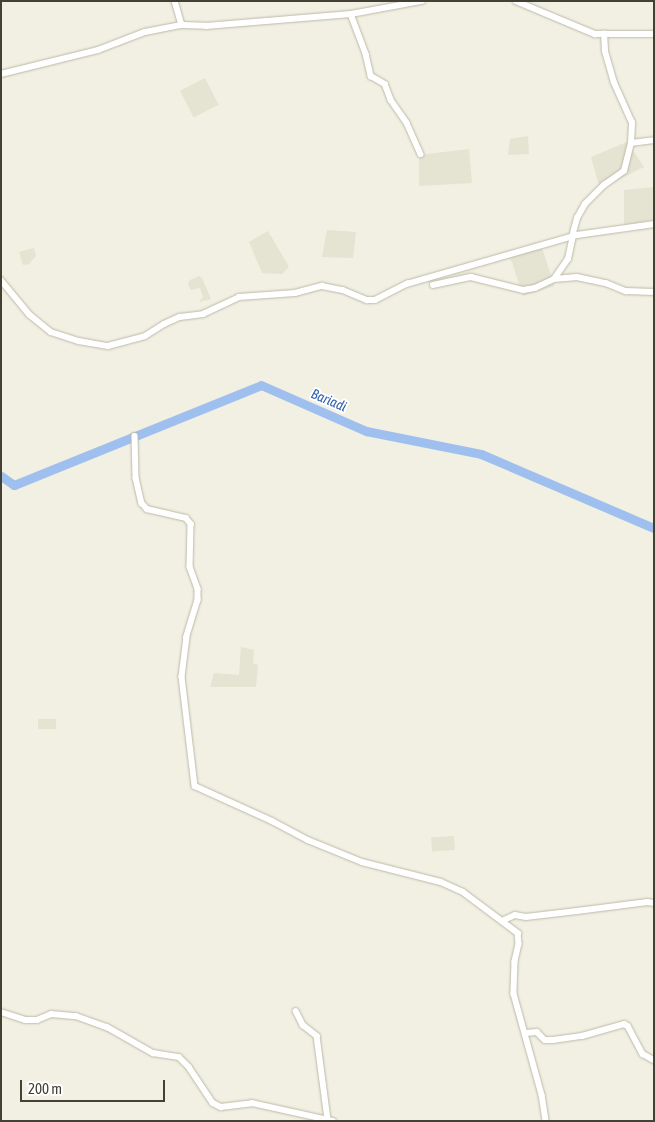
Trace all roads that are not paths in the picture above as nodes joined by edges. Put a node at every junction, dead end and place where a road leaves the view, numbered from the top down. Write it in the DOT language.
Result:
graph roads {
  1 [pos="175,1"];
  2 [pos="422,1"];
  3 [pos="516,1"];
  4 [pos="351,14"];
  5 [pos="182,26"];
  6 [pos="604,34"];
  7 [pos="654,34"];
  8 [pos="1,74"];
  9 [pos="654,140"];
  10 [pos="630,143"];
  11 [pos="421,154"];
  12 [pos="654,224"];
  13 [pos="572,236"];
  14 [pos="554,279"];
  15 [pos="1,280"];
  16 [pos="433,285"];
  17 [pos="654,292"];
  18 [pos="135,436"];
  19 [pos="654,903"];
  20 [pos="502,921"];
  21 [pos="296,1011"];
  22 [pos="1,1012"];
  23 [pos="524,1033"];
  24 [pos="654,1060"];
  25 [pos="331,1120"];
  26 [pos="546,1121"];
  1 -- 5 [label="street"];
  2 -- 4 [label="street"];
  3 -- 6 [label="street"];
  4 -- 5 [label="street"];
  4 -- 11 [label="street"];
  5 -- 8 [label="street"];
  6 -- 7 [label="street"];
  6 -- 10 [label="street"];
  9 -- 10 [label="street"];
  10 -- 13 [label="street"];
  12 -- 13 [label="street"];
  13 -- 14 [label="street"];
  13 -- 15 [label="street"];
  14 -- 16 [label="street"];
  14 -- 17 [label="street"];
  18 -- 20 [label="street"];
  19 -- 20 [label="street"];
  20 -- 23 [label="street"];
  21 -- 25 [label="street"];
  22 -- 25 [label="street"];
  23 -- 24 [label="street"];
  23 -- 26 [label="street"];
}
